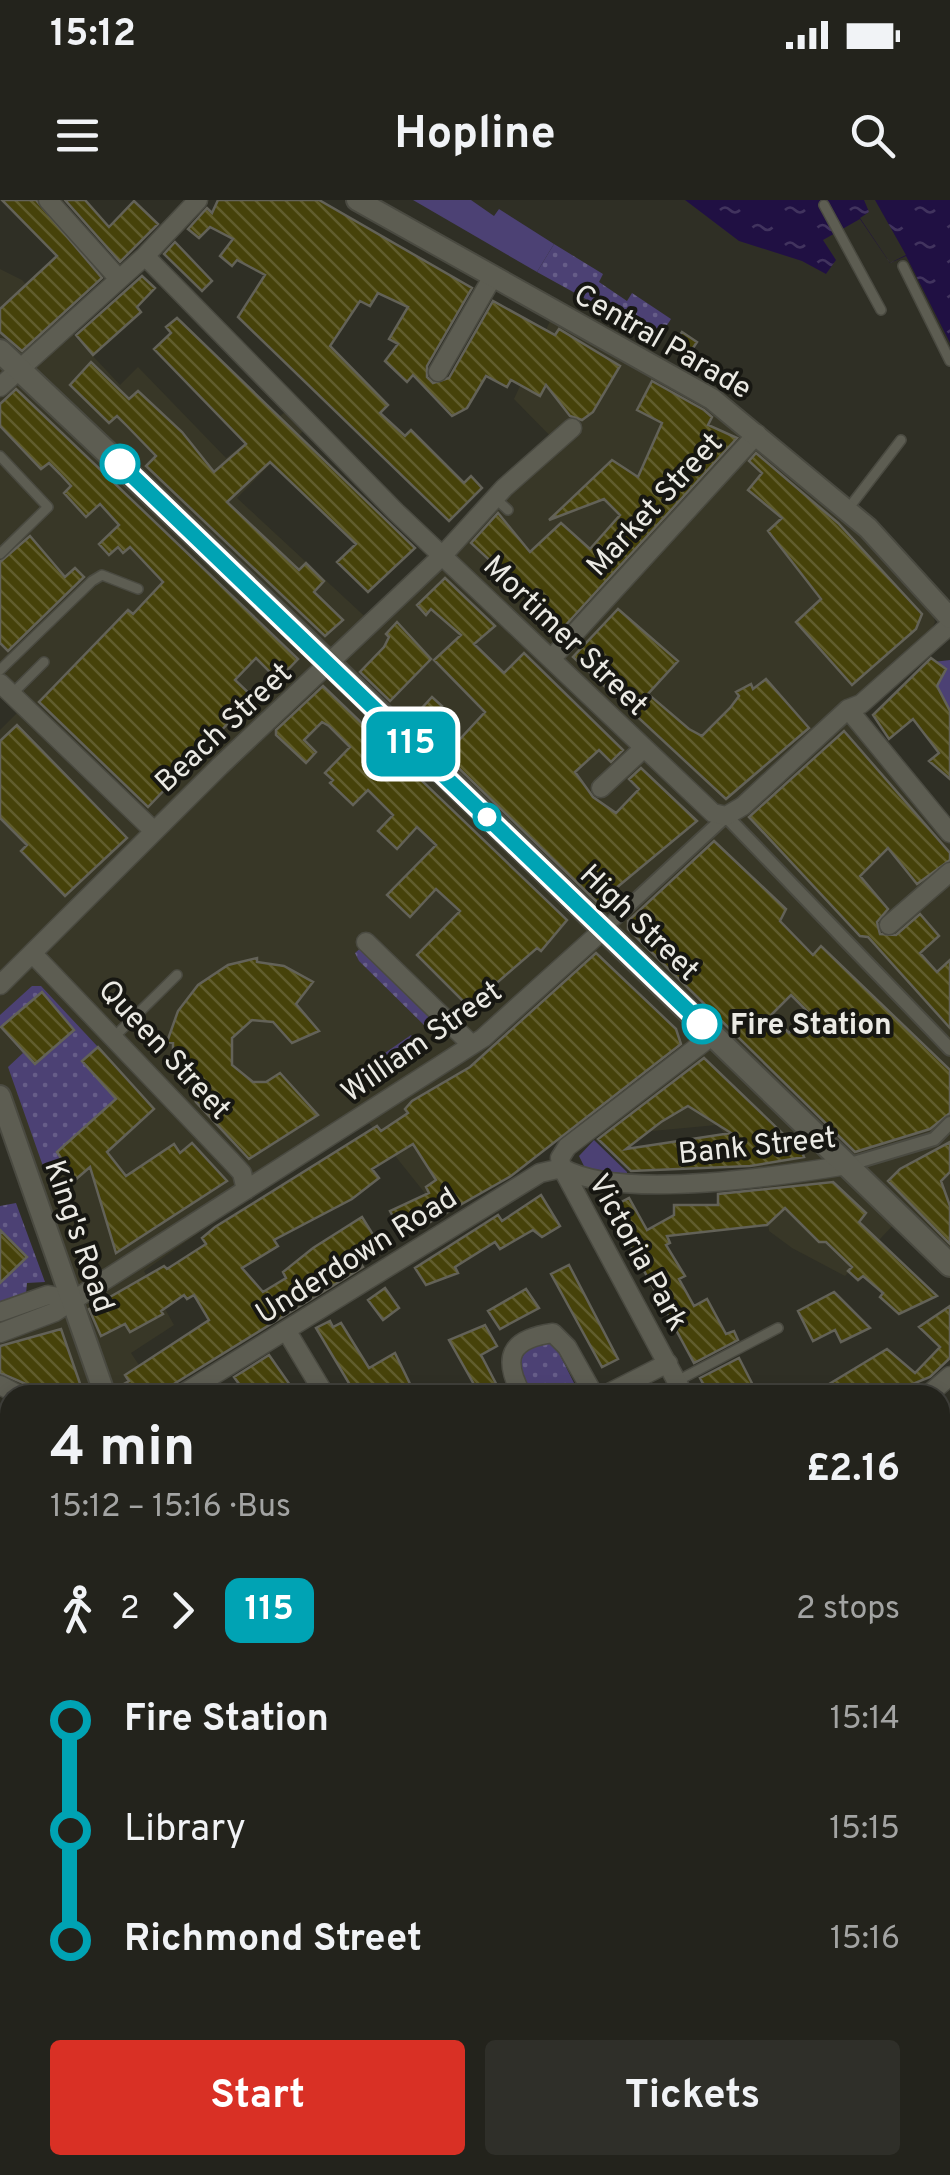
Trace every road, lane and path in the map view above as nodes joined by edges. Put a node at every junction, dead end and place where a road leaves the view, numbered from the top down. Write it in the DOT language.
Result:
graph roads {
  1 [pos="48,200"];
  2 [pos="198,200"];
  3 [pos="357,200"];
  4 [pos="824,205"];
  5 [pos="145,256"];
  6 [pos="902,266"];
  7 [pos="492,278"];
  8 [pos="120,279"];
  9 [pos="881,310"];
  10 [pos="0,351"];
  11 [pos="950,360"];
  12 [pos="19,369"];
  13 [pos="438,372"];
  14 [pos="0,387"];
  15 [pos="572,428"];
  16 [pos="757,434"];
  17 [pos="901,440"];
  18 [pos="0,456"];
  19 [pos="848,510"];
  20 [pos="0,554"];
  21 [pos="443,556"];
  22 [pos="138,589"];
  23 [pos="950,621"];
  24 [pos="552,658"];
  25 [pos="44,662"];
  26 [pos="330,665"];
  27 [pos="0,670"];
  28 [pos="6,688"];
  29 [pos="848,709"];
  30 [pos="644,748"];
  31 [pos="601,788"];
  32 [pos="726,816"];
  33 [pos="154,830"];
  34 [pos="950,833"];
  35 [pos="950,872"];
  36 [pos="888,925"];
  37 [pos="604,929"];
  38 [pos="366,942"];
  39 [pos="32,953"];
  40 [pos="177,974"];
  41 [pos="0,985"];
  42 [pos="713,1035"];
  43 [pos="115,1036"];
  44 [pos="472,1045"];
  45 [pos="950,1050"];
  46 [pos="0,1096"];
  47 [pos="950,1122"];
  48 [pos="848,1165"];
  49 [pos="562,1168"];
  50 [pos="246,1190"];
  51 [pos="950,1266"];
  52 [pos="70,1299"];
  53 [pos="0,1312"];
  54 [pos="778,1328"];
  55 [pos="286,1330"];
  56 [pos="0,1333"];
  57 [pos="668,1363"];
  58 [pos="101,1385"];
  59 [pos="197,1385"];
  60 [pos="319,1385"];
  61 [pos="517,1385"];
  62 [pos="588,1385"];
  63 [pos="625,1385"];
  64 [pos="679,1385"];
  65 [pos="685,1385"];
  1 -- 8 [label="street"];
  2 -- 5 [label="street"];
  3 -- 7 [label="street, Central Parade"];
  4 -- 9 [label="lane"];
  5 -- 8 [label="street"];
  5 -- 21 [label="street, Mortimer Street"];
  6 -- 11 [label="lane"];
  7 -- 13 [label="street"];
  7 -- 16 [label="street, Central Parade"];
  8 -- 12 [label="street"];
  10 -- 12 [label="main road, High Street"];
  12 -- 14 [label="street"];
  12 -- 26 [label="main road, High Street"];
  15 -- 21 [label="street, Beach Street"];
  16 -- 19 [label="street, Central Parade"];
  16 -- 24 [label="street, Market Street"];
  17 -- 19 [label="lane"];
  18 -- 20 [label="lane"];
  19 -- 23 [label="street, Central Parade"];
  21 -- 24 [label="street, Mortimer Street"];
  21 -- 26 [label="street, Beach Street"];
  22 -- 27 [label="lane"];
  23 -- 29 [label="street, William Street"];
  24 -- 30 [label="street, Mortimer Street"];
  25 -- 28 [label="lane"];
  26 -- 33 [label="street, Beach Street"];
  26 -- 37 [label="main road, High Street"];
  28 -- 33 [label="street"];
  29 -- 32 [label="street, William Street"];
  29 -- 34 [label="street"];
  30 -- 31 [label="street"];
  30 -- 32 [label="street, Mortimer Street"];
  32 -- 37 [label="street, William Street"];
  32 -- 45 [label="street, Mortimer Street"];
  33 -- 39 [label="street, Beach Street"];
  35 -- 36 [label="street"];
  37 -- 42 [label="main road, High Street"];
  37 -- 44 [label="street, William Street"];
  38 -- 44 [label="street"];
  39 -- 41 [label="street, Beach Street"];
  39 -- 43 [label="street, Queen Street"];
  40 -- 43 [label="lane"];
  42 -- 48 [label="main road, High Street"];
  42 -- 49 [label="street"];
  43 -- 50 [label="street, Queen Street"];
  44 -- 50 [label="street, William Street"];
  46 -- 52 [label="street, King's Road"];
  47 -- 48 [label="street, Bank Street"];
  48 -- 49 [label="street, Bank Street"];
  48 -- 51 [label="main road, High Street"];
  49 -- 55 [label="street, Underdown Road"];
  49 -- 57 [label="street, Victoria Park"];
  50 -- 52 [label="street, William Street"];
  52 -- 53 [label="street"];
  52 -- 56 [label="street, William Street"];
  52 -- 58 [label="street, King's Road"];
  54 -- 65 [label="lane"];
  55 -- 59 [label="street, Underdown Road"];
  55 -- 60 [label="street"];
  57 -- 63 [label="street, Victoria Park"];
  57 -- 64 [label="street, Victoria Park"];
  61 -- 62 [label="street"];
}
